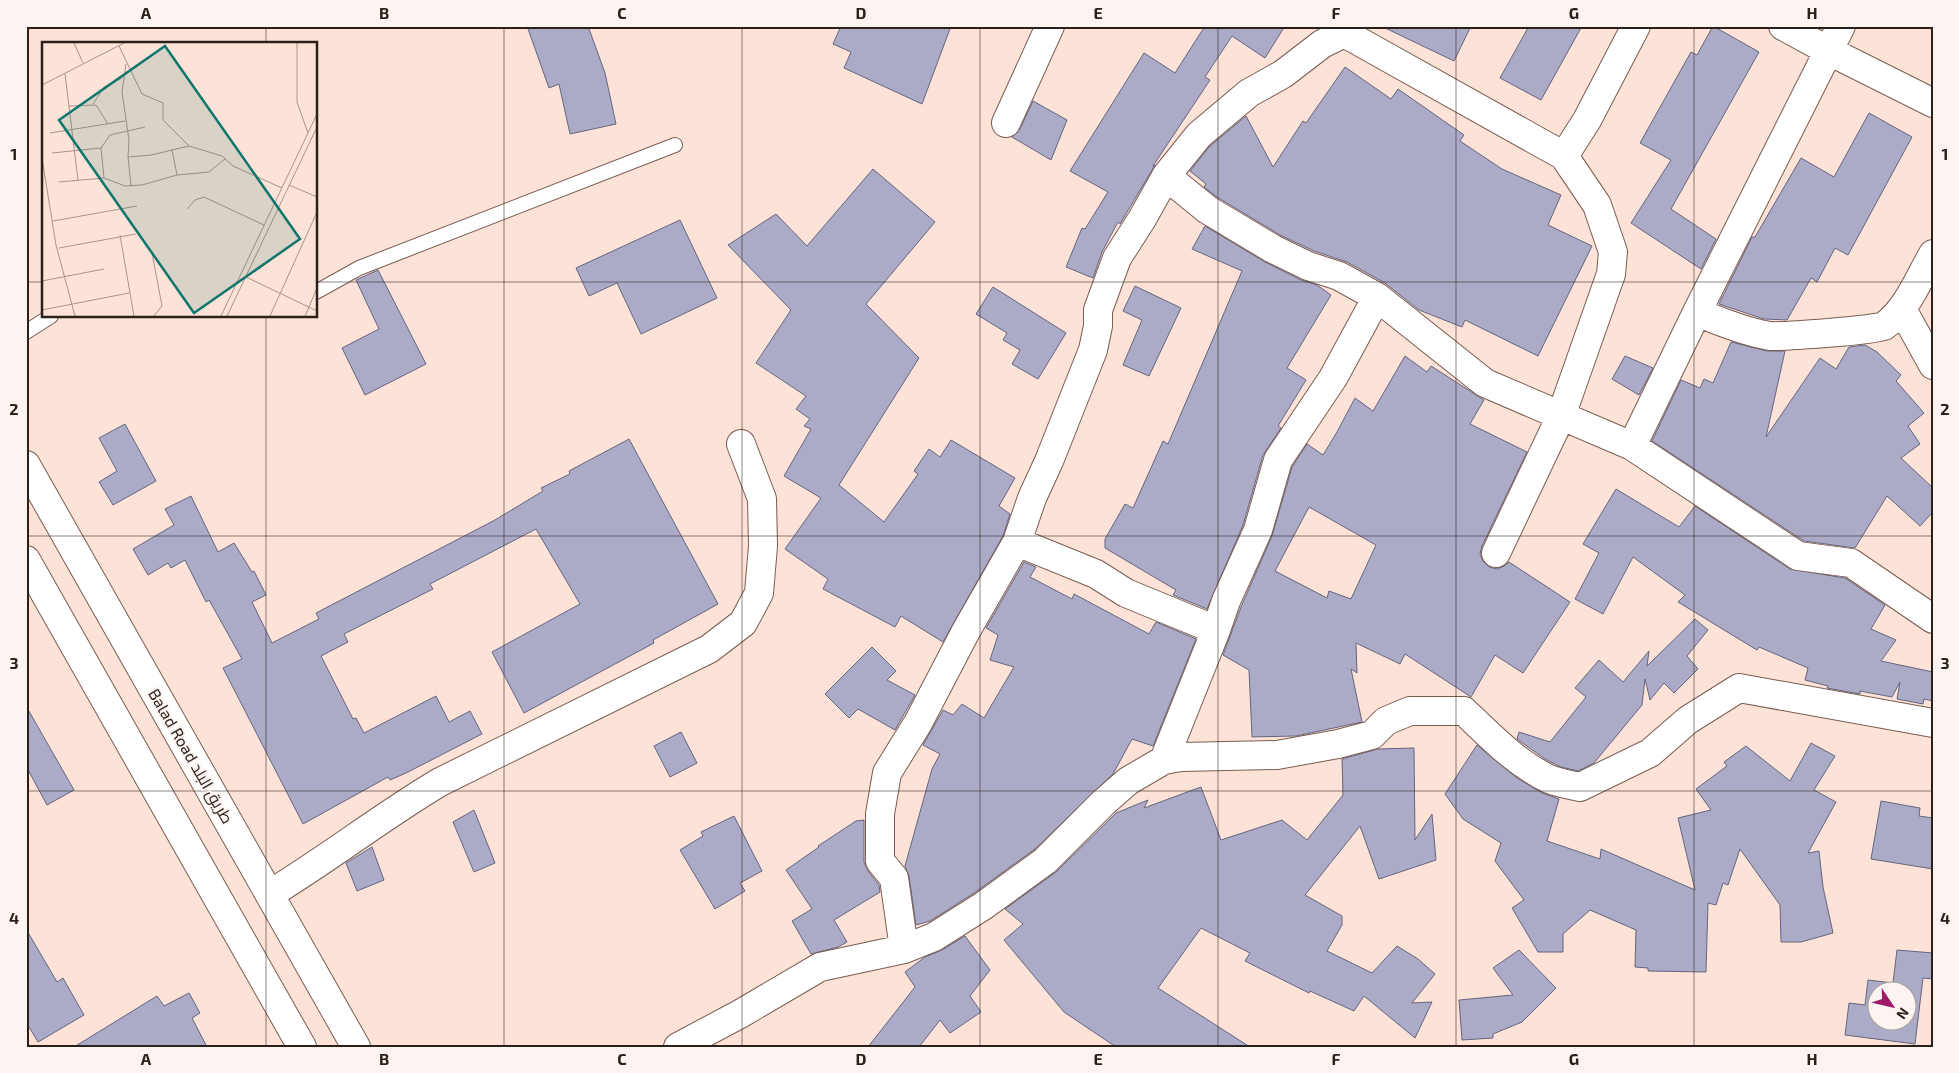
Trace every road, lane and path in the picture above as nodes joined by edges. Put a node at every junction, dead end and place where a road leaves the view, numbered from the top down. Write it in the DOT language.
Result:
graph roads {
  1 [pos="1050,26"];
  2 [pos="1636,26"];
  3 [pos="1783,26"];
  4 [pos="1841,26"];
  5 [pos="1346,30"];
  6 [pos="1829,51"];
  7 [pos="1933,103"];
  8 [pos="1006,123"];
  9 [pos="675,145"];
  10 [pos="1564,156"];
  11 [pos="1166,176"];
  12 [pos="1933,254"];
  13 [pos="318,291"];
  14 [pos="1377,297"];
  15 [pos="1902,309"];
  16 [pos="1697,312"];
  17 [pos="48,318"];
  18 [pos="26,332"];
  19 [pos="1933,365"];
  20 [pos="1561,416"];
  21 [pos="741,444"];
  22 [pos="1632,446"];
  23 [pos="26,465"];
  24 [pos="1017,542"];
  25 [pos="1496,553"];
  26 [pos="26,560"];
  27 [pos="1933,619"];
  28 [pos="1216,630"];
  29 [pos="1933,723"];
  30 [pos="1164,760"];
  31 [pos="270,894"];
  32 [pos="904,949"];
  33 [pos="302,1047"];
  34 [pos="356,1047"];
  35 [pos="678,1047"];
  1 -- 8 [label="main road"];
  2 -- 10 [label="main road"];
  3 -- 6 [label="main road"];
  4 -- 6 [label="main road"];
  5 -- 10 [label="main road"];
  5 -- 11 [label="main road"];
  6 -- 7 [label="main road"];
  6 -- 16 [label="main road"];
  9 -- 13 [label="lane"];
  10 -- 20 [label="main road"];
  11 -- 14 [label="main road"];
  11 -- 24 [label="main road"];
  12 -- 15 [label="main road"];
  14 -- 20 [label="main road"];
  14 -- 28 [label="main road"];
  15 -- 16 [label="main road"];
  15 -- 19 [label="main road"];
  16 -- 22 [label="main road"];
  17 -- 18 [label="lane"];
  20 -- 22 [label="main road"];
  20 -- 25 [label="main road"];
  21 -- 31 [label="main road"];
  22 -- 27 [label="main road"];
  23 -- 31 [label="main road, Balad Road طريق البلد"];
  24 -- 28 [label="main road"];
  24 -- 32 [label="main road"];
  26 -- 33 [label="main road"];
  28 -- 30 [label="main road"];
  29 -- 30 [label="main road"];
  30 -- 32 [label="main road"];
  31 -- 34 [label="main road, Balad Road طريق البلد"];
  32 -- 35 [label="main road"];
}
